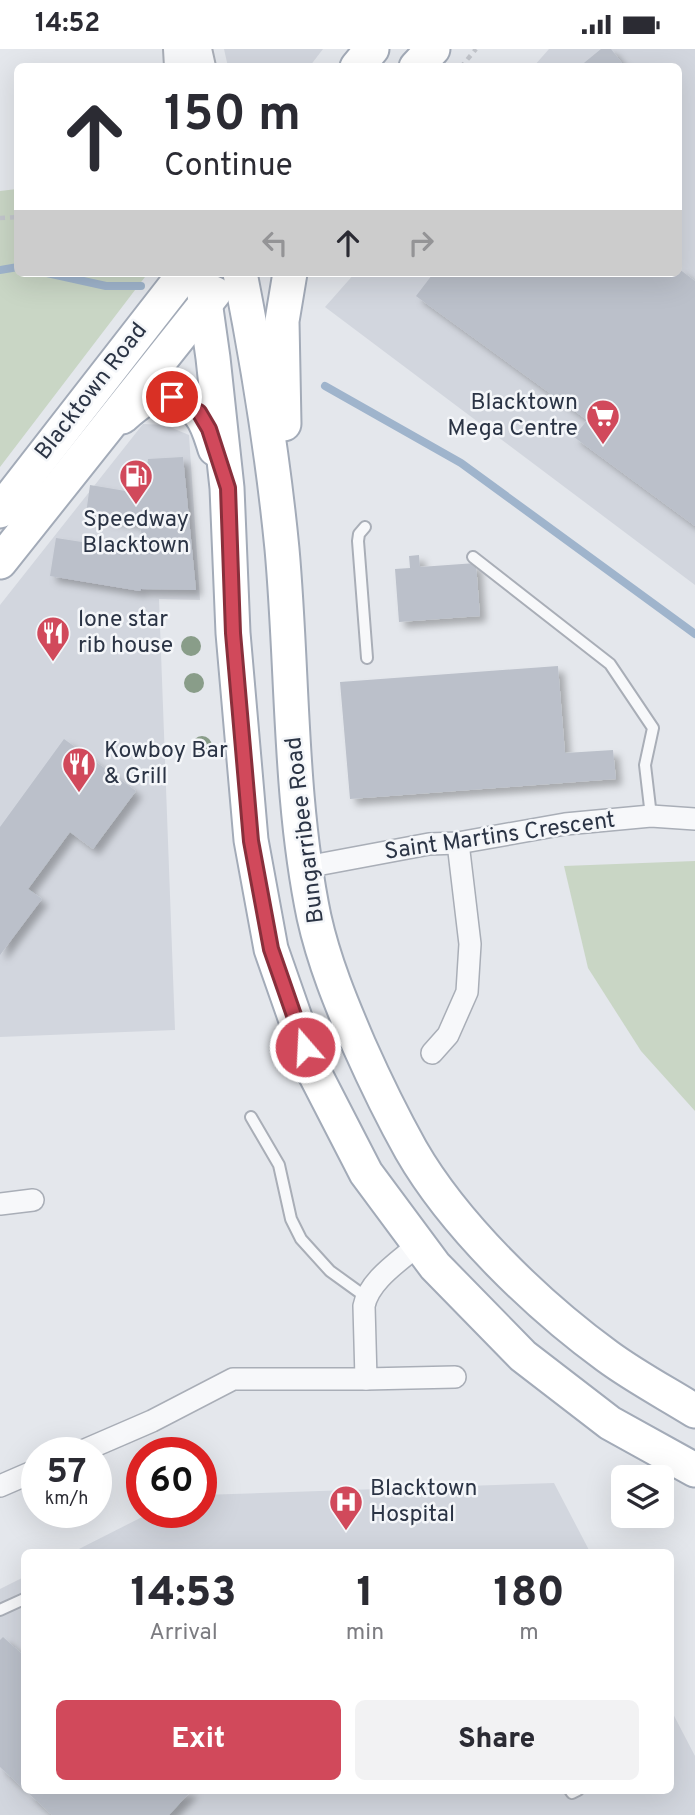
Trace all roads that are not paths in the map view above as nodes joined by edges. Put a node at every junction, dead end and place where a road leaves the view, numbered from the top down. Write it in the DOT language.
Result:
graph roads {
  1 [pos="372,49"];
  2 [pos="433,49"];
  3 [pos="360,63"];
  4 [pos="420,63"];
  5 [pos="183,277"];
  6 [pos="224,277"];
  7 [pos="241,277"];
  8 [pos="289,277"];
  9 [pos="203,288"];
  10 [pos="81,458"];
  11 [pos="228,488"];
  12 [pos="0,511"];
  13 [pos="365,527"];
  14 [pos="282,548"];
  15 [pos="473,557"];
  16 [pos="0,562"];
  17 [pos="366,658"];
  18 [pos="651,816"];
  19 [pos="695,819"];
  20 [pos="458,843"];
  21 [pos="306,867"];
  22 [pos="432,1052"];
  23 [pos="251,1117"];
  24 [pos="33,1200"];
  25 [pos="0,1204"];
  26 [pos="419,1244"];
  27 [pos="366,1297"];
  28 [pos="455,1377"];
  29 [pos="366,1379"];
  30 [pos="695,1411"];
  31 [pos="112,1438"];
  32 [pos="695,1470"];
  33 [pos="21,1477"];
  34 [pos="0,1486"];
  35 [pos="21,1600"];
  36 [pos="0,1610"];
  1 -- 3 [label="main road"];
  2 -- 4 [label="main road"];
  5 -- 12 [label="main road, Blacktown Road"];
  6 -- 9 [label="main road, Blacktown Road"];
  7 -- 14 [label="main road, Bungarribee Road"];
  8 -- 14 [label="main road"];
  9 -- 10 [label="main road, Blacktown Road"];
  9 -- 11 [label="main road"];
  10 -- 11 [label="main road"];
  10 -- 16 [label="main road, Blacktown Road"];
  11 -- 26 [label="main road"];
  13 -- 17 [label="lane"];
  14 -- 21 [label="main road, Bungarribee Road"];
  15 -- 18 [label="lane"];
  18 -- 19 [label="street, Saint Martins Crescent"];
  18 -- 20 [label="street, Saint Martins Crescent"];
  20 -- 21 [label="street, Saint Martins Crescent"];
  20 -- 22 [label="street"];
  21 -- 30 [label="main road, Bungarribee Road"];
  23 -- 27 [label="lane"];
  24 -- 25 [label="street"];
  26 -- 27 [label="street"];
  26 -- 32 [label="main road"];
  27 -- 29 [label="street"];
  28 -- 29 [label="street"];
  29 -- 31 [label="street"];
  33 -- 34 [label="street"];
  35 -- 36 [label="lane"];
}
